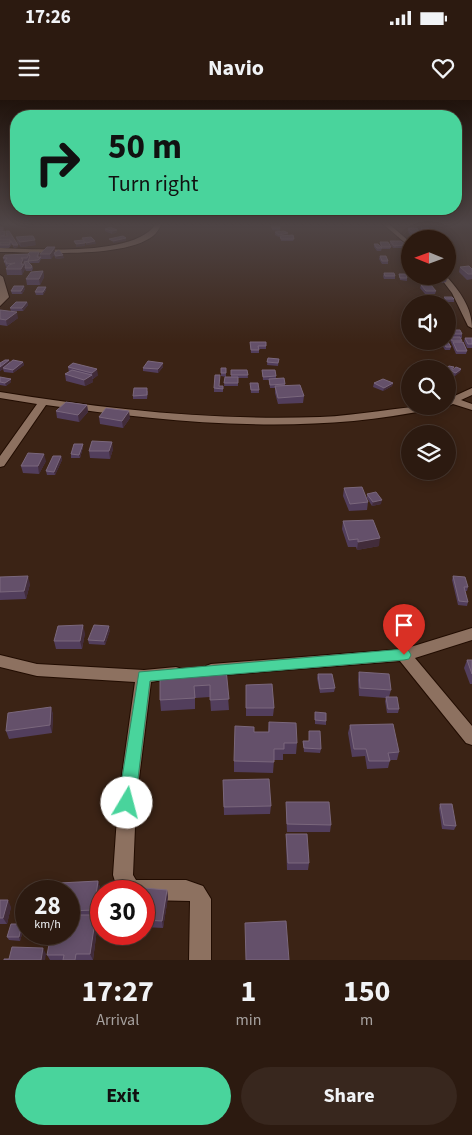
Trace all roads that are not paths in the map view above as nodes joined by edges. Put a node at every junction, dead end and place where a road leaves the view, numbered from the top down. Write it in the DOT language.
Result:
graph roads {
  1 [pos="0,277"];
  2 [pos="450,285"];
  3 [pos="0,304"];
  4 [pos="472,326"];
  5 [pos="472,391"];
  6 [pos="0,395"];
  7 [pos="456,399"];
  8 [pos="43,402"];
  9 [pos="456,403"];
  10 [pos="472,407"];
  11 [pos="401,412"];
  12 [pos="0,464"];
  13 [pos="472,634"];
  14 [pos="404,655"];
  15 [pos="0,661"];
  16 [pos="144,676"];
  17 [pos="472,738"];
  18 [pos="200,960"];
  1 -- 3 [label="street"];
  2 -- 4 [label="street"];
  5 -- 7 [label="street"];
  6 -- 8 [label="street"];
  8 -- 11 [label="street"];
  8 -- 12 [label="street"];
  9 -- 10 [label="street"];
  13 -- 14 [label="street"];
  14 -- 16 [label="street"];
  14 -- 17 [label="street"];
  15 -- 16 [label="street"];
  16 -- 18 [label="street"];
}
